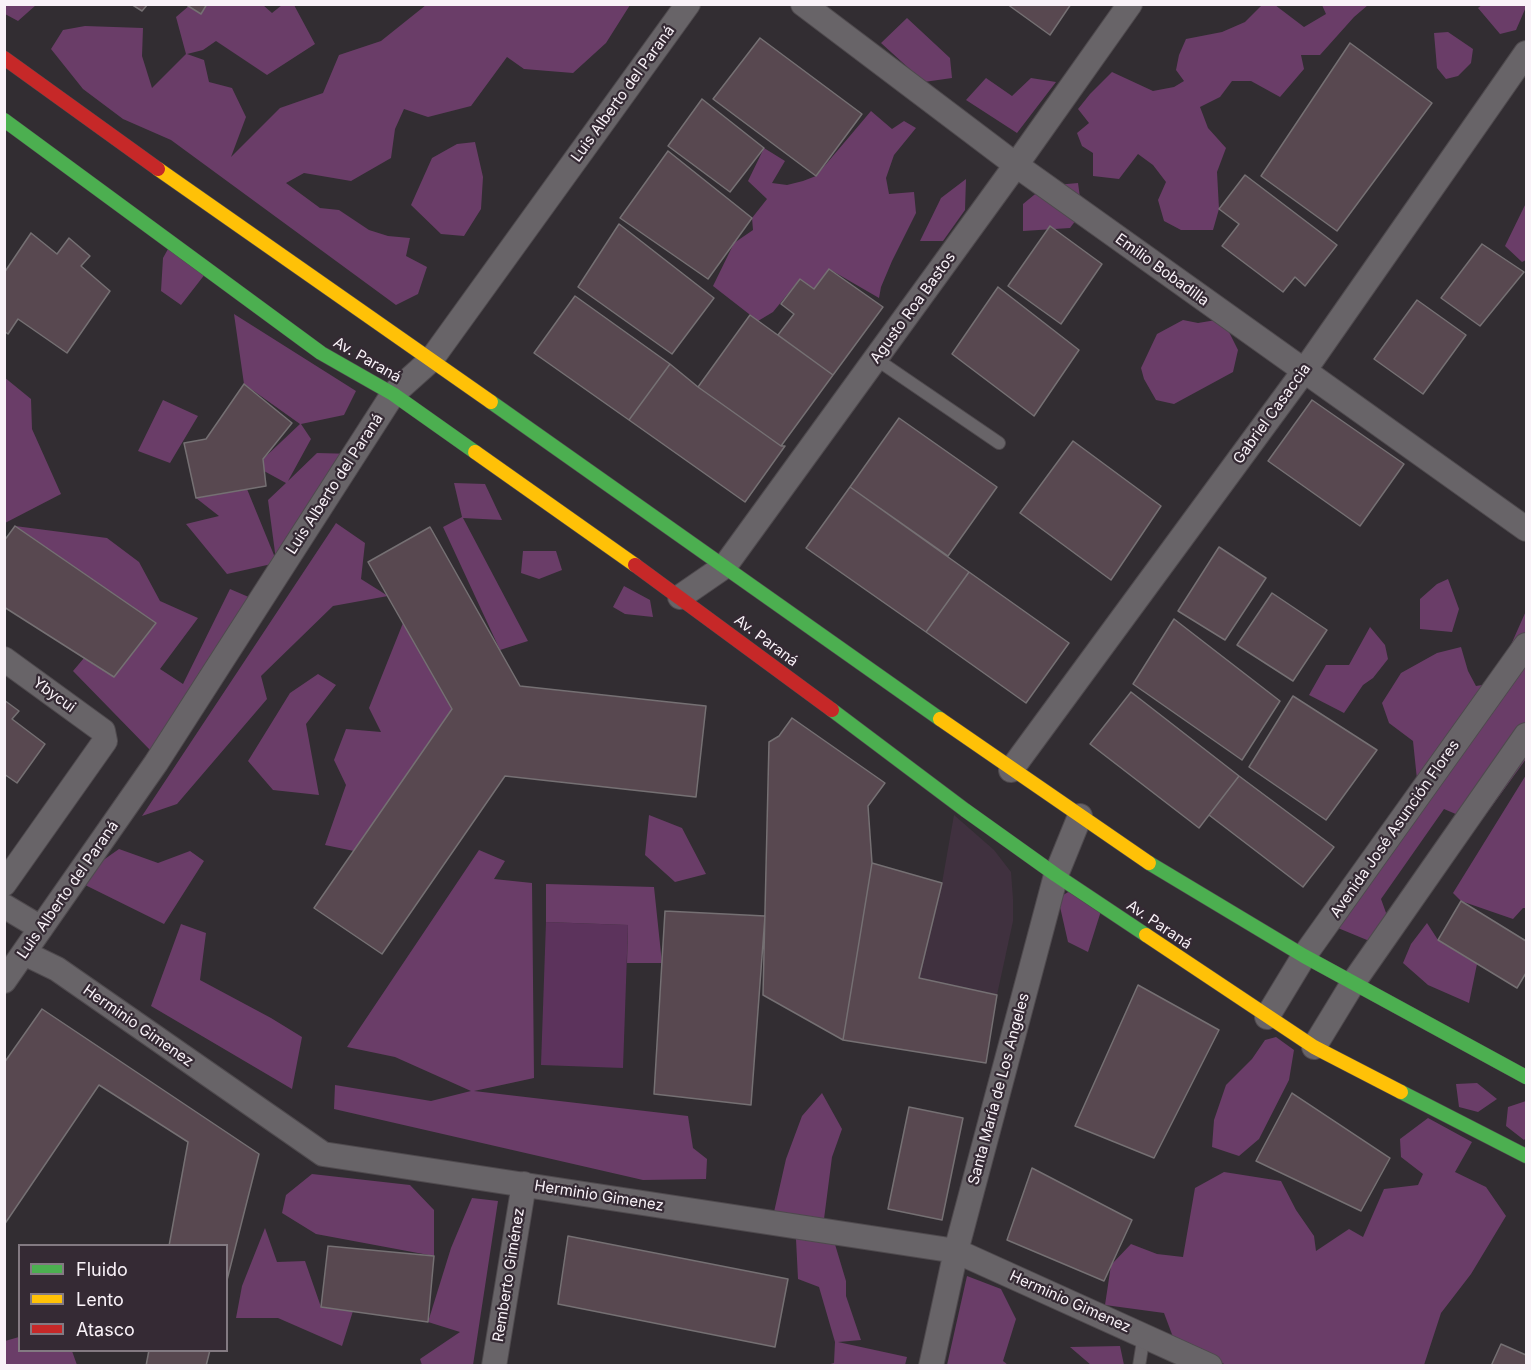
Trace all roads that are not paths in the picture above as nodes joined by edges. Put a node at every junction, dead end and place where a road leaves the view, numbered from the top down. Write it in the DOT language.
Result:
graph roads {
  1 [pos="688,4"];
  2 [pos="803,4"];
  3 [pos="1130,4"];
  4 [pos="1527,53"];
  5 [pos="4,58"];
  6 [pos="4,120"];
  7 [pos="1017,165"];
  8 [pos="876,359"];
  9 [pos="431,360"];
  10 [pos="1304,371"];
  11 [pos="393,394"];
  12 [pos="999,444"];
  13 [pos="1527,529"];
  14 [pos="725,566"];
  15 [pos="680,597"];
  16 [pos="1527,645"];
  17 [pos="4,659"];
  18 [pos="1527,735"];
  19 [pos="1011,770"];
  20 [pos="1080,816"];
  21 [pos="1056,875"];
  22 [pos="4,884"];
  23 [pos="4,906"];
  24 [pos="41,928"];
  25 [pos="24,953"];
  26 [pos="1304,956"];
  27 [pos="4,981"];
  28 [pos="1353,982"];
  29 [pos="1267,1017"];
  30 [pos="1314,1047"];
  31 [pos="1527,1077"];
  32 [pos="1527,1156"];
  33 [pos="524,1184"];
  34 [pos="956,1251"];
  35 [pos="1144,1335"];
  36 [pos="494,1365"];
  37 [pos="931,1365"];
  38 [pos="1139,1365"];
  39 [pos="1210,1365"];
  1 -- 9 [label="street, Luis Alberto del Paraná"];
  2 -- 7 [label="street, Emilio Bobadilla"];
  3 -- 7 [label="street, Agusto Roa Bastos"];
  4 -- 10 [label="street, Gabriel Casaccia"];
  5 -- 9 [label="street"];
  6 -- 11 [label="street, Av. Paraná"];
  7 -- 8 [label="street, Agusto Roa Bastos"];
  7 -- 10 [label="street, Emilio Bobadilla"];
  8 -- 12 [label="lane"];
  8 -- 14 [label="street, Agusto Roa Bastos"];
  9 -- 11 [label="street, Luis Alberto del Paraná"];
  9 -- 14 [label="street"];
  10 -- 13 [label="street, Emilio Bobadilla"];
  10 -- 19 [label="street, Gabriel Casaccia"];
  11 -- 15 [label="street, Av. Paraná"];
  11 -- 24 [label="street, Luis Alberto del Paraná"];
  14 -- 15 [label="street, Agusto Roa Bastos"];
  14 -- 19 [label="street"];
  15 -- 21 [label="street, Av. Paraná"];
  16 -- 26 [label="street, Avenida José Asunción Flores"];
  17 -- 22 [label="street, Ybycui"];
  18 -- 28 [label="street"];
  19 -- 20 [label="street"];
  20 -- 21 [label="street, Santa María de Los Angeles"];
  20 -- 26 [label="street"];
  21 -- 29 [label="street, Av. Paraná"];
  21 -- 34 [label="street, Santa María de Los Angeles"];
  23 -- 24 [label="street"];
  24 -- 25 [label="street, Luis Alberto del Paraná"];
  25 -- 27 [label="street, Luis Alberto del Paraná"];
  25 -- 33 [label="street, Herminio Gimenez"];
  26 -- 28 [label="street"];
  26 -- 29 [label="street, Avenida José Asunción Flores"];
  28 -- 30 [label="street"];
  28 -- 31 [label="street"];
  29 -- 30 [label="street, Av. Paraná"];
  30 -- 32 [label="street, Av. Paraná"];
  33 -- 34 [label="street, Herminio Gimenez"];
  33 -- 36 [label="street, Remberto Giménez"];
  34 -- 35 [label="street, Herminio Gimenez"];
  34 -- 37 [label="street, Santa María de Los Angeles"];
  35 -- 38 [label="lane"];
  35 -- 39 [label="street, Herminio Gimenez"];
}
